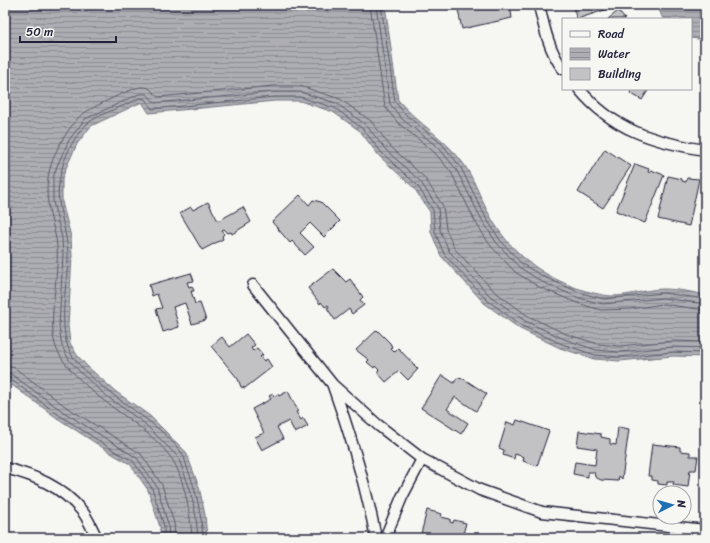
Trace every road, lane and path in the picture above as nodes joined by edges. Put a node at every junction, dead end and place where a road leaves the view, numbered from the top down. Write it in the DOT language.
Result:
graph roads {
  1 [pos="539,5"];
  2 [pos="562,68"];
  3 [pos="579,90"];
  4 [pos="705,150"];
  5 [pos="253,285"];
  6 [pos="333,385"];
  7 [pos="422,459"];
  8 [pos="5,468"];
  9 [pos="705,530"];
  10 [pos="97,538"];
  11 [pos="376,538"];
  12 [pos="385,538"];
  1 -- 2 [label="street"];
  3 -- 4 [label="street"];
  5 -- 6 [label="street"];
  6 -- 7 [label="street"];
  6 -- 11 [label="street"];
  7 -- 9 [label="street"];
  7 -- 12 [label="street"];
  8 -- 10 [label="street"];
}
